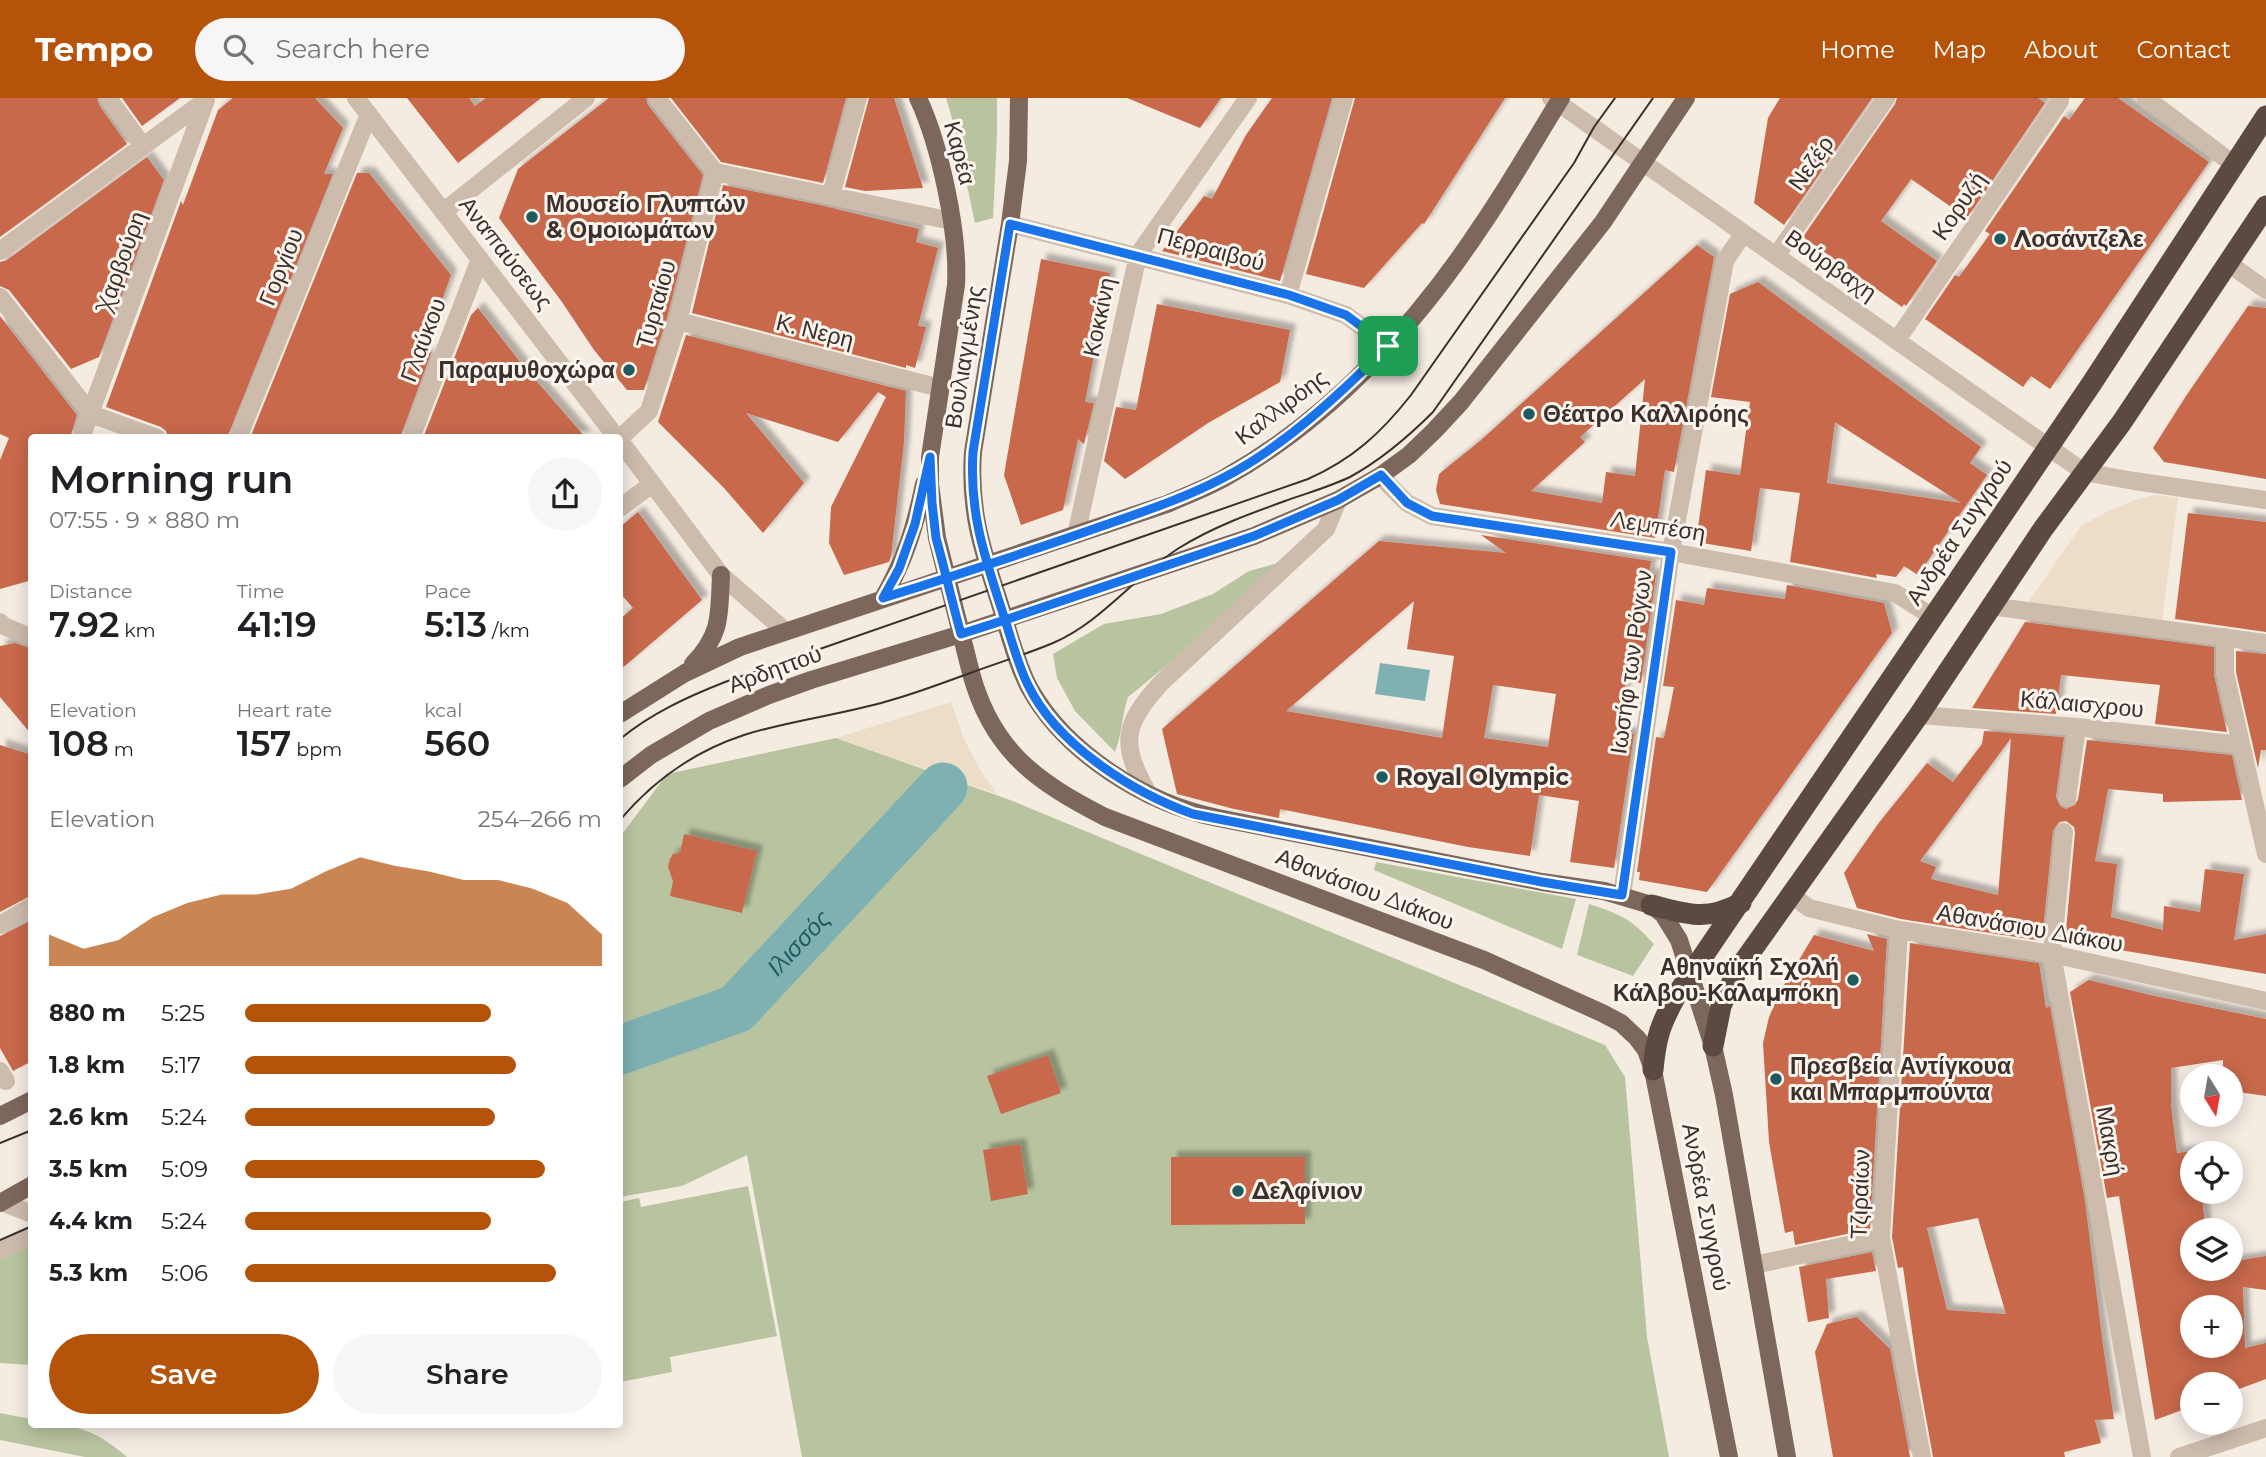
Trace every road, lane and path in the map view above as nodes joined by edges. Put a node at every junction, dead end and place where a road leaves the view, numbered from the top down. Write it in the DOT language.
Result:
graph roads {
  1 [pos="108,98"];
  2 [pos="356,98"];
  3 [pos="586,98"];
  4 [pos="657,98"];
  5 [pos="858,98"];
  6 [pos="918,98"];
  7 [pos="1019,98"];
  8 [pos="1248,98"];
  9 [pos="1344,98"];
  10 [pos="1686,98"];
  11 [pos="1886,98"];
  12 [pos="2060,98"];
  13 [pos="2146,98"];
  14 [pos="208,99"];
  15 [pos="1557,99"];
  16 [pos="369,114"];
  17 [pos="2266,116"];
  18 [pos="143,146"];
  19 [pos="1642,164"];
  20 [pos="2232,164"];
  21 [pos="715,172"];
  22 [pos="831,195"];
  23 [pos="2266,206"];
  24 [pos="443,212"];
  25 [pos="952,221"];
  26 [pos="1010,224"];
  27 [pos="1743,234"];
  28 [pos="0,251"];
  29 [pos="1138,255"];
  30 [pos="1776,256"];
  31 [pos="480,259"];
  32 [pos="2228,263"];
  33 [pos="2266,290"];
  34 [pos="1289,295"];
  35 [pos="0,297"];
  36 [pos="678,321"];
  37 [pos="1897,340"];
  38 [pos="1388,346"];
  39 [pos="940,388"];
  40 [pos="91,414"];
  41 [pos="83,434"];
  42 [pos="146,434"];
  43 [pos="240,434"];
  44 [pos="413,434"];
  45 [pos="615,434"];
  46 [pos="623,435"];
  47 [pos="623,444"];
  48 [pos="2049,445"];
  49 [pos="930,457"];
  50 [pos="2084,472"];
  51 [pos="1381,475"];
  52 [pos="652,484"];
  53 [pos="1338,500"];
  54 [pos="2266,500"];
  55 [pos="623,506"];
  56 [pos="1076,535"];
  57 [pos="1671,552"];
  58 [pos="987,564"];
  59 [pos="721,575"];
  60 [pos="946,578"];
  61 [pos="883,598"];
  62 [pos="1990,606"];
  63 [pos="1933,617"];
  64 [pos="1005,620"];
  65 [pos="1,626"];
  66 [pos="784,630"];
  67 [pos="961,634"];
  68 [pos="28,636"];
  69 [pos="2225,637"];
  70 [pos="2266,643"];
  71 [pos="685,673"];
  72 [pos="623,712"];
  73 [pos="1919,715"];
  74 [pos="2077,727"];
  75 [pos="2241,745"];
  76 [pos="623,777"];
  77 [pos="1149,795"];
  78 [pos="2067,798"];
  79 [pos="2064,832"];
  80 [pos="2266,854"];
  81 [pos="1790,894"];
  82 [pos="1622,895"];
  83 [pos="1741,903"];
  84 [pos="1651,905"];
  85 [pos="28,908"];
  86 [pos="0,925"];
  87 [pos="1899,930"];
  88 [pos="2052,954"];
  89 [pos="1691,975"];
  90 [pos="2266,1001"];
  91 [pos="1713,1046"];
  92 [pos="1653,1070"];
  93 [pos="28,1102"];
  94 [pos="0,1116"];
  95 [pos="28,1187"];
  96 [pos="1,1203"];
  97 [pos="28,1213"];
  98 [pos="28,1238"];
  99 [pos="1881,1238"];
  100 [pos="0,1250"];
  101 [pos="1754,1265"];
  102 [pos="2266,1428"];
  103 [pos="1729,1457"];
  104 [pos="1787,1457"];
  105 [pos="1922,1457"];
  106 [pos="2142,1457"];
  107 [pos="2179,1457"];
  1 -- 18 [label="street"];
  2 -- 16 [label="street, Αναπαύσεως"];
  3 -- 24 [label="street"];
  4 -- 21 [label="street"];
  5 -- 22 [label="street"];
  6 -- 25 [label="main road, Καρέα"];
  7 -- 26 [label="main road, Βουλιαγμένης"];
  8 -- 29 [label="street, Κοκκίνη"];
  9 -- 34 [label="street"];
  10 -- 19 [label="main road"];
  11 -- 30 [label="street, Νεζέρ"];
  12 -- 37 [label="street, Κορυζή"];
  13 -- 20 [label="street"];
  14 -- 18 [label="street"];
  14 -- 40 [label="street, Χαρβούρη"];
  15 -- 19 [label="street, Βούρβαχη"];
  15 -- 38 [label="main road, Καλλιρόης"];
  16 -- 24 [label="street, Αναπαύσεως"];
  16 -- 43 [label="street, Γοργίου"];
  17 -- 20 [label="highway, Ανδρέα Συγγρού"];
  18 -- 28 [label="street"];
  19 -- 27 [label="street, Βούρβαχη"];
  19 -- 51 [label="main road"];
  20 -- 48 [label="highway, Ανδρέα Συγγρού"];
  21 -- 22 [label="street"];
  21 -- 36 [label="street, Τυρταίου"];
  22 -- 25 [label="street"];
  23 -- 32 [label="highway, Ανδρέα Συγγρού"];
  24 -- 31 [label="street, Αναπαύσεως"];
  25 -- 39 [label="main road, Βουλιαγμένης"];
  26 -- 29 [label="street, Περραιβού"];
  26 -- 58 [label="main road, Βουλιαγμένης"];
  27 -- 30 [label="street, Βούρβαχη"];
  27 -- 57 [label="street, Ιωσήφ των Ρόγων"];
  29 -- 34 [label="street, Περραιβού"];
  29 -- 56 [label="street, Κοκκίνη"];
  30 -- 37 [label="street, Βούρβαχη"];
  31 -- 44 [label="street, Γλαύκου"];
  31 -- 45 [label="street, Αναπαύσεως"];
  32 -- 33 [label="street"];
  32 -- 50 [label="highway, Ανδρέα Συγγρού"];
  34 -- 38 [label="street, Περραιβού"];
  35 -- 40 [label="street"];
  36 -- 39 [label="street, Κ. Νερη"];
  36 -- 46 [label="street, Τυρταίου"];
  37 -- 48 [label="street, Βούρβαχη"];
  38 -- 56 [label="main road, Καλλιρόης"];
  39 -- 49 [label="main road, Βουλιαγμένης"];
  40 -- 41 [label="street, Χαρβούρη"];
  40 -- 42 [label="street"];
  47 -- 52 [label="street, Αναπαύσεως"];
  48 -- 50 [label="street, Βούρβαχη"];
  48 -- 63 [label="highway, Ανδρέα Συγγρού"];
  49 -- 60 [label="main road, Βουλιαγμένης"];
  49 -- 61 [label="main road"];
  50 -- 54 [label="street"];
  50 -- 62 [label="highway, Ανδρέα Συγγρού"];
  51 -- 53 [label="main road"];
  51 -- 57 [label="street, Λεμπέση"];
  52 -- 55 [label="street"];
  52 -- 59 [label="street, Αναπαύσεως"];
  53 -- 64 [label="main road"];
  53 -- 77 [label="street"];
  56 -- 58 [label="main road, Καλλιρόης"];
  57 -- 63 [label="street, Λεμπέση"];
  57 -- 82 [label="street, Ιωσήφ των Ρόγων"];
  58 -- 60 [label="main road, Καλλιρόης"];
  58 -- 64 [label="main road, Βουλιαγμένης"];
  59 -- 66 [label="street, Αναπαύσεως"];
  59 -- 71 [label="main road"];
  60 -- 61 [label="main road, Αρδηττού"];
  60 -- 67 [label="main road, Βουλιαγμένης"];
  61 -- 66 [label="main road, Αρδηττού"];
  62 -- 69 [label="street"];
  62 -- 73 [label="highway, Ανδρέα Συγγρού"];
  63 -- 83 [label="highway, Ανδρέα Συγγρού"];
  64 -- 67 [label="main road"];
  64 -- 77 [label="main road, Αθανάσιου Διάκου"];
  65 -- 68 [label="street"];
  66 -- 71 [label="main road, Αρδηττού"];
  67 -- 76 [label="main road, Αρδηττού"];
  67 -- 92 [label="main road, Αθανάσιου Διάκου"];
  69 -- 70 [label="street"];
  69 -- 75 [label="street"];
  71 -- 72 [label="main road, Αρδηττού"];
  73 -- 74 [label="street, Κάλαισχρου"];
  73 -- 81 [label="highway, Ανδρέα Συγγρού"];
  74 -- 75 [label="street, Κάλαισχρου"];
  74 -- 78 [label="street"];
  75 -- 80 [label="street"];
  77 -- 82 [label="main road, Αθανάσιου Διάκου"];
  79 -- 88 [label="street, Μακρή"];
  81 -- 87 [label="street, Αθανάσιου Διάκου"];
  81 -- 91 [label="highway, Ανδρέα Συγγρού"];
  82 -- 84 [label="main road, Αθανάσιου Διάκου"];
  83 -- 84 [label="highway"];
  83 -- 89 [label="highway, Ανδρέα Συγγρού"];
  84 -- 89 [label="main road, Αθανάσιου Διάκου"];
  85 -- 86 [label="street"];
  87 -- 88 [label="street, Αθανάσιου Διάκου"];
  87 -- 99 [label="street, Τζιραίων"];
  88 -- 90 [label="street, Αθανάσιου Διάκου"];
  88 -- 106 [label="street, Μακρή"];
  89 -- 91 [label="main road, Ανδρέα Συγγρού"];
  89 -- 92 [label="highway, Ανδρέα Συγγρού"];
  91 -- 101 [label="main road, Ανδρέα Συγγρού"];
  92 -- 103 [label="main road, Ανδρέα Συγγρού"];
  93 -- 94 [label="main road"];
  95 -- 96 [label="main road"];
  96 -- 97 [label="street"];
  98 -- 100 [label="street"];
  99 -- 101 [label="street"];
  99 -- 105 [label="street, Τζιραίων"];
  101 -- 104 [label="main road, Ανδρέα Συγγρού"];
  102 -- 107 [label="street"];
}
